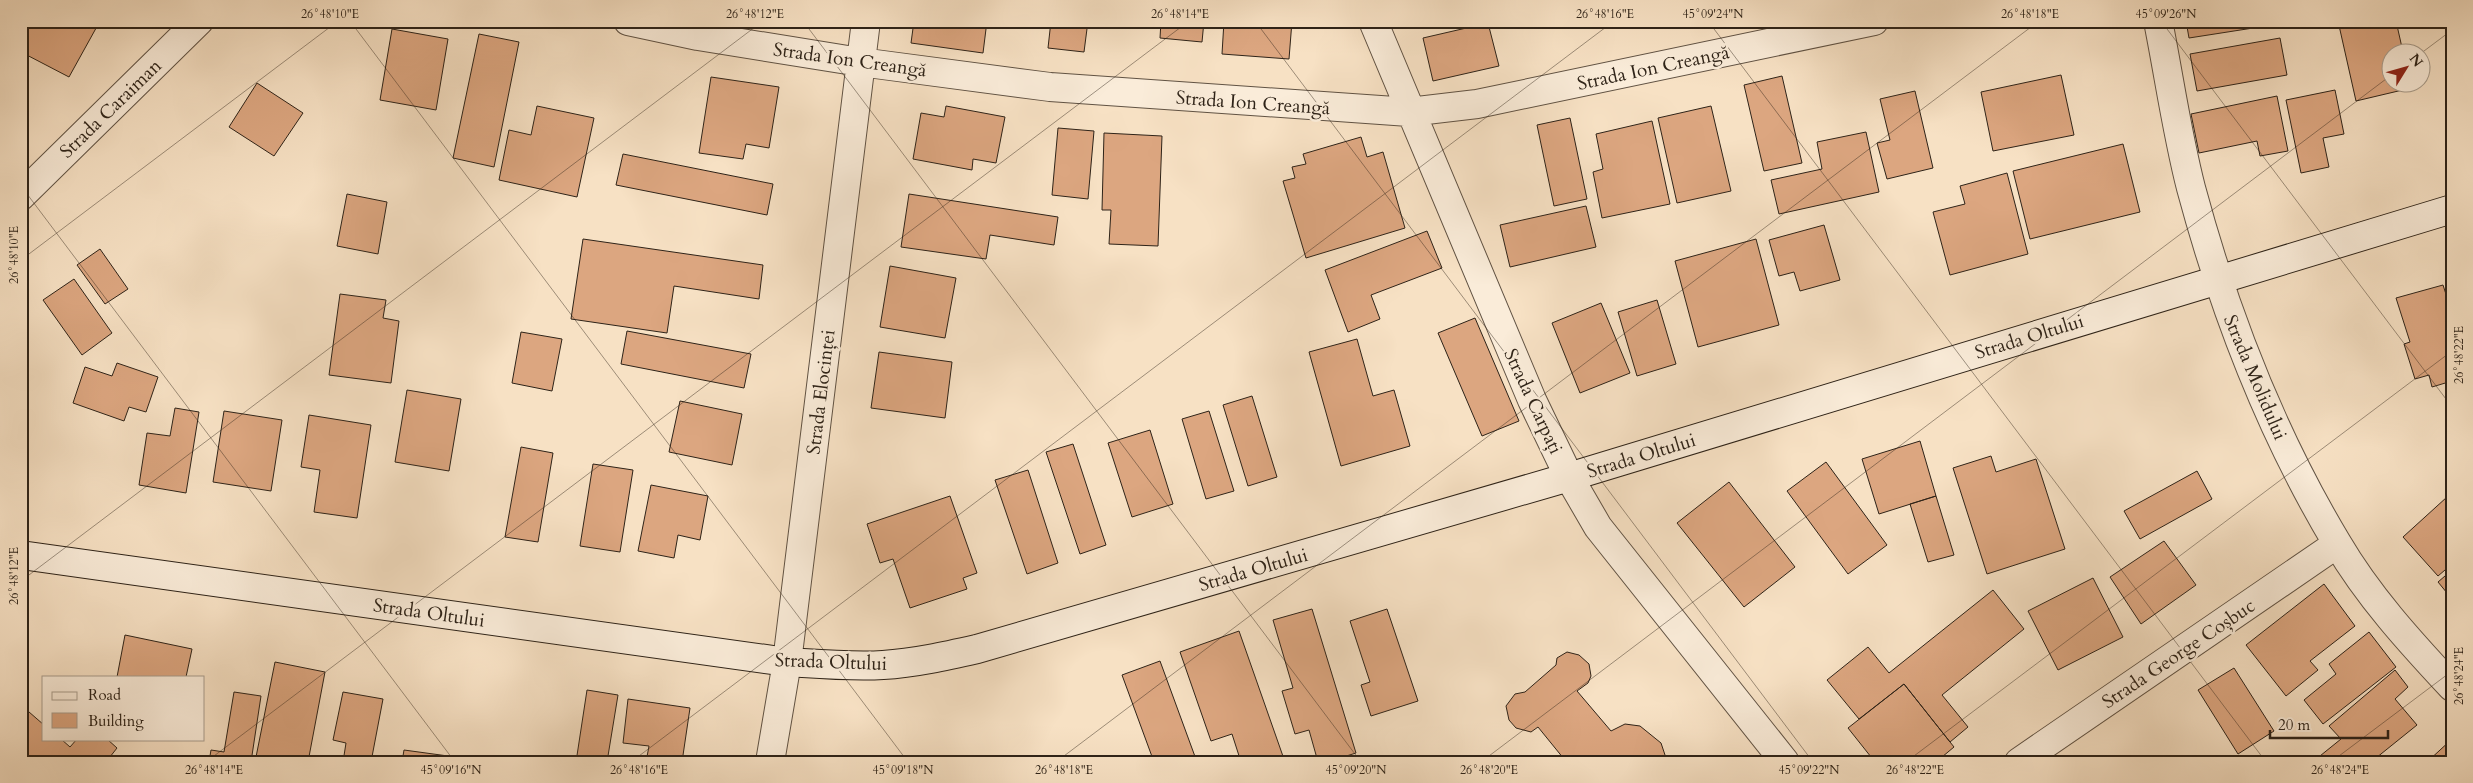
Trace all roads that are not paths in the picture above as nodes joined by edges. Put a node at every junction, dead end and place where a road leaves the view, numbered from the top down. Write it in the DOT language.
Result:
graph roads {
  1 [pos="199,21"];
  2 [pos="628,21"];
  3 [pos="866,21"];
  4 [pos="1373,21"];
  5 [pos="1874,21"];
  6 [pos="2158,21"];
  7 [pos="860,62"];
  8 [pos="1409,112"];
  9 [pos="21,196"];
  10 [pos="2452,209"];
  11 [pos="2217,278"];
  12 [pos="1569,477"];
  13 [pos="2337,544"];
  14 [pos="21,555"];
  15 [pos="787,662"];
  16 [pos="2452,687"];
  17 [pos="770,762"];
  18 [pos="1785,762"];
  19 [pos="2019,762"];
  1 -- 9 [label="street, Strada Caraiman"];
  2 -- 7 [label="street, Strada Ion Creangă"];
  3 -- 7 [label="street, Strada Elocinței"];
  4 -- 8 [label="street, Strada Carpați"];
  5 -- 8 [label="street, Strada Ion Creangă"];
  6 -- 11 [label="street, Strada Molidului"];
  7 -- 8 [label="street, Strada Ion Creangă"];
  7 -- 15 [label="street, Strada Elocinței"];
  8 -- 12 [label="street, Strada Carpați"];
  10 -- 11 [label="street, Strada Oltului"];
  11 -- 12 [label="street, Strada Oltului"];
  11 -- 13 [label="street, Strada Molidului"];
  12 -- 15 [label="street, Strada Oltului"];
  12 -- 18 [label="street, Strada Carpați"];
  13 -- 16 [label="street, Strada Molidului"];
  13 -- 19 [label="street, Strada George Coșbuc"];
  14 -- 15 [label="street, Strada Oltului"];
  15 -- 17 [label="street, Strada Elocinței"];
}
